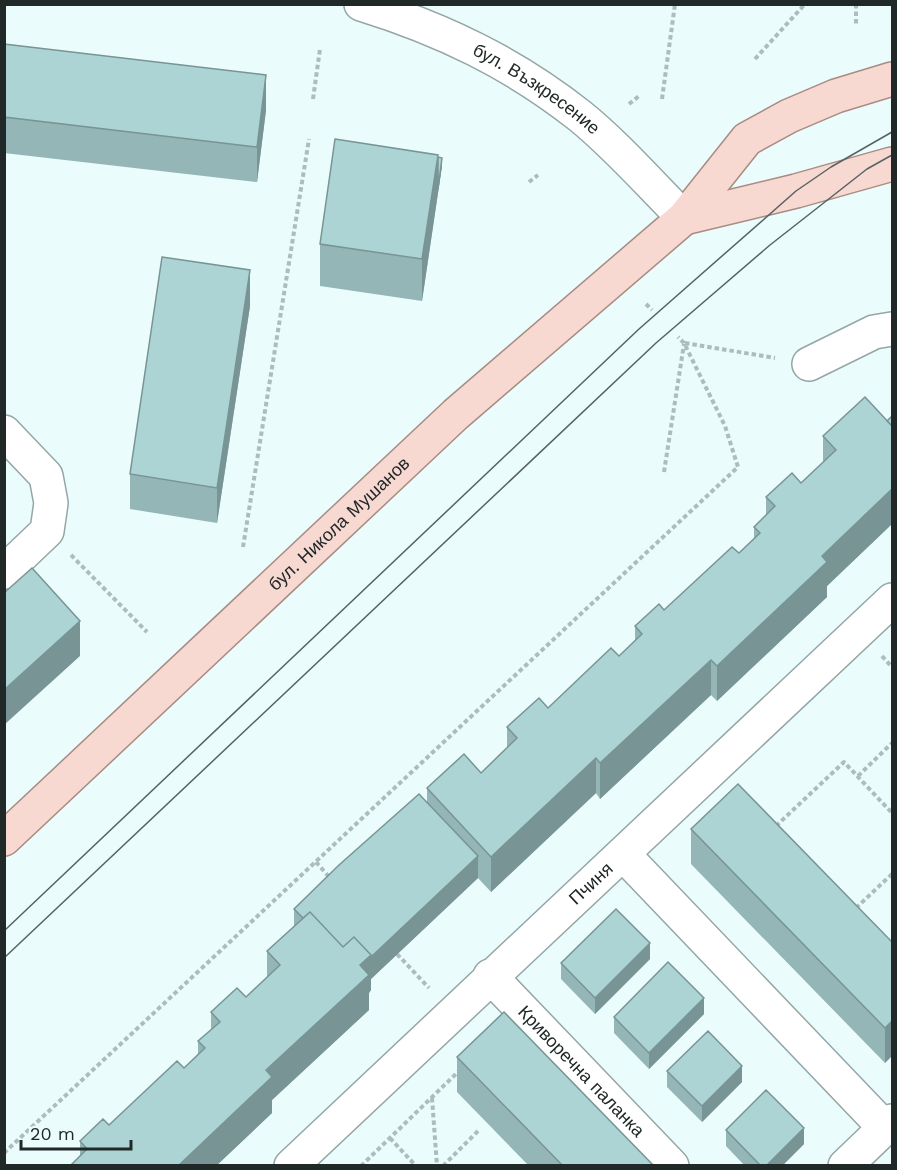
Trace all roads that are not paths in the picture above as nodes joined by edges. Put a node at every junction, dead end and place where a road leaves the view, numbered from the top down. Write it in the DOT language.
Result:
graph roads {
  1 [pos="361,4"];
  2 [pos="892,79"];
  3 [pos="892,164"];
  4 [pos="684,218"];
  5 [pos="892,329"];
  6 [pos="809,364"];
  7 [pos="4,432"];
  8 [pos="4,572"];
  9 [pos="892,600"];
  10 [pos="4,840"];
  11 [pos="622,854"];
  12 [pos="490,976"];
  13 [pos="889,1124"];
  14 [pos="291,1166"];
  15 [pos="672,1166"];
  16 [pos="845,1166"];
  1 -- 4 [label="street, бул. Възкресение"];
  2 -- 4 [label="main road"];
  3 -- 4 [label="main road"];
  4 -- 10 [label="main road, бул. Никола Мушанов"];
  5 -- 6 [label="street"];
  7 -- 8 [label="street"];
  9 -- 11 [label="street, Пчиня"];
  11 -- 12 [label="street, Пчиня"];
  11 -- 13 [label="street"];
  12 -- 14 [label="street, Пчиня"];
  12 -- 15 [label="street, Криворечна паланка"];
  13 -- 16 [label="street"];
}
